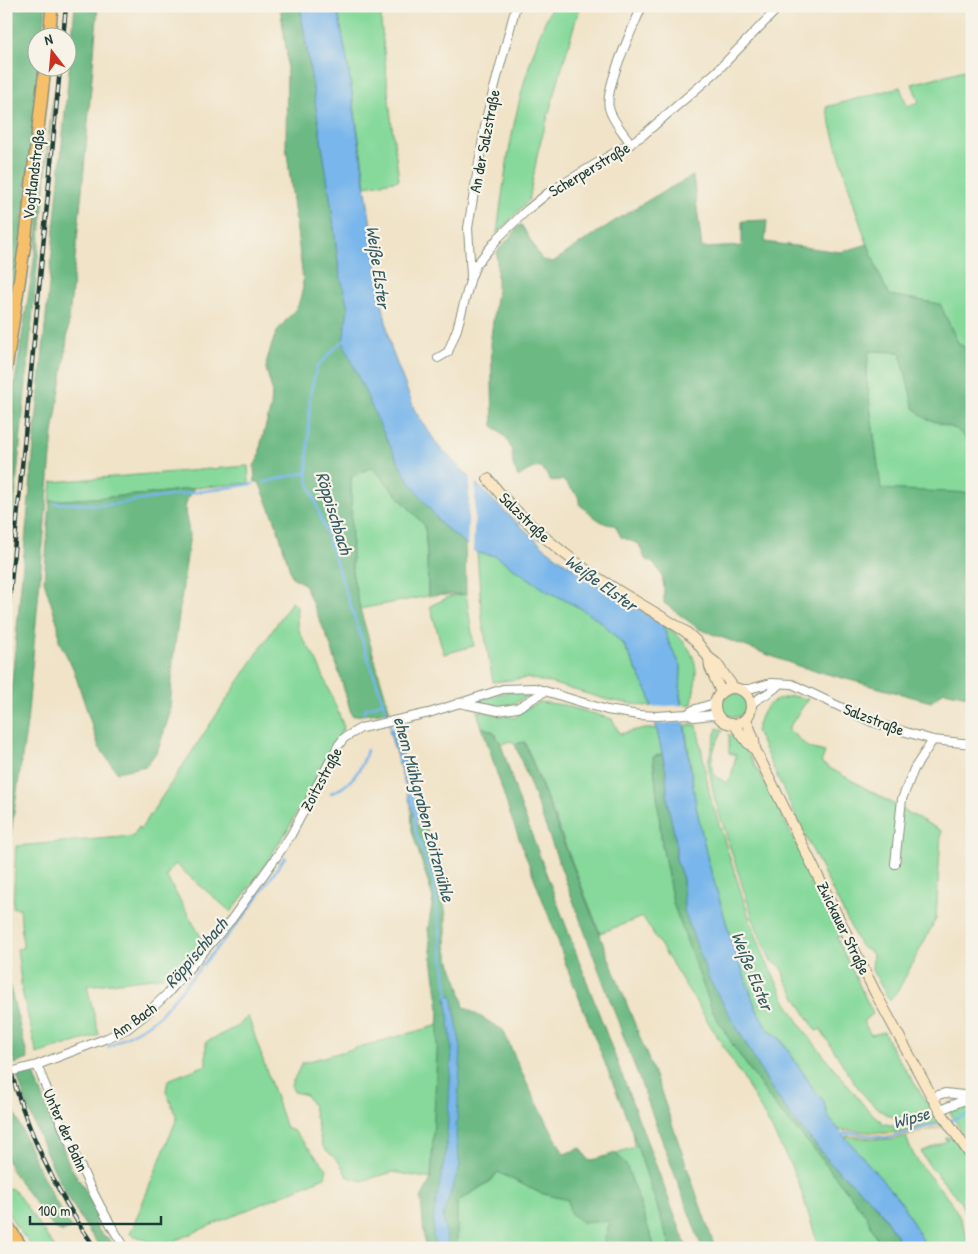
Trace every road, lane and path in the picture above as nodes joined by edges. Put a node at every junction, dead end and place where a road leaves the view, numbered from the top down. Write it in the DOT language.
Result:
graph roads {
  1 [pos="52,6"];
  2 [pos="516,6"];
  3 [pos="642,6"];
  4 [pos="780,6"];
  5 [pos="50,28"];
  6 [pos="44,78"];
  7 [pos="631,144"];
  8 [pos="471,277"];
  9 [pos="438,358"];
  10 [pos="6,369"];
  11 [pos="488,479"];
  12 [pos="709,658"];
  13 [pos="779,684"];
  14 [pos="737,688"];
  15 [pos="544,692"];
  16 [pos="721,692"];
  17 [pos="715,703"];
  18 [pos="460,704"];
  19 [pos="752,704"];
  20 [pos="701,712"];
  21 [pos="718,716"];
  22 [pos="746,719"];
  23 [pos="734,724"];
  24 [pos="933,740"];
  25 [pos="972,744"];
  26 [pos="755,749"];
  27 [pos="895,864"];
  28 [pos="249,897"];
  29 [pos="37,1065"];
  30 [pos="6,1073"];
  31 [pos="972,1097"];
  32 [pos="937,1106"];
  33 [pos="972,1157"];
  34 [pos="6,1223"];
  35 [pos="22,1248"];
  36 [pos="125,1248"];
  1 -- 5 [label="main road"];
  2 -- 8 [label="street, An der Salzstraße"];
  3 -- 7 [label="street"];
  4 -- 7 [label="street, Scherperstraße"];
  6 -- 10 [label="main road, Vogtlandstraße"];
  7 -- 8 [label="street, Scherperstraße"];
  8 -- 9 [label="street, Scherperstraße"];
  11 -- 12 [label="main road, Salzstraße"];
  12 -- 14 [label="main road, Salzstraße"];
  12 -- 16 [label="main road, Salzstraße"];
  13 -- 14 [label="street, Salzstraße"];
  13 -- 19 [label="street"];
  13 -- 24 [label="street, Salzstraße"];
  14 -- 16 [label="main road"];
  14 -- 19 [label="main road"];
  15 -- 18 [label="street, Zoitzstraße"];
  15 -- 18 [label="street, Zoitzstraße"];
  15 -- 20 [label="street, Zoitzstraße"];
  16 -- 17 [label="main road"];
  17 -- 20 [label="street, Zoitzstraße"];
  17 -- 21 [label="main road"];
  18 -- 28 [label="street, Zoitzstraße"];
  19 -- 22 [label="main road"];
  20 -- 21 [label="street, Zoitzstraße"];
  21 -- 23 [label="main road, Zwickauer Straße"];
  22 -- 23 [label="main road"];
  22 -- 26 [label="main road, Zwickauer Straße"];
  23 -- 26 [label="main road, Zwickauer Straße"];
  24 -- 25 [label="street, Salzstraße"];
  24 -- 27 [label="street"];
  26 -- 32 [label="main road, Zwickauer Straße"];
  28 -- 29 [label="street, Am Bach"];
  29 -- 30 [label="street, Am Bach"];
  29 -- 36 [label="street, Unter der Bahn"];
  31 -- 32 [label="street"];
  31 -- 32 [label="street"];
  32 -- 33 [label="main road, Zwickauer Straße"];
  34 -- 35 [label="main road"];
}
